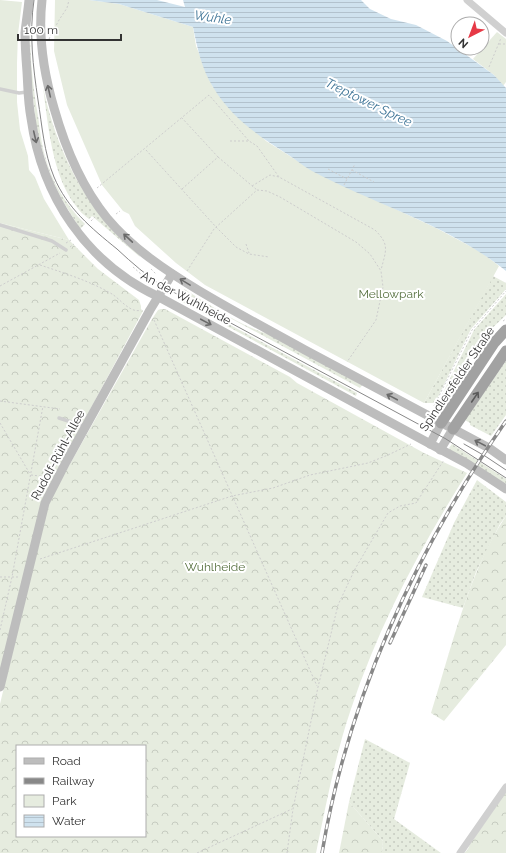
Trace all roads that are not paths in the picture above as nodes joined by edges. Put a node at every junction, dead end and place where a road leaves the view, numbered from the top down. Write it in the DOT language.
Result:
graph roads {
  1 [pos="29,0"];
  2 [pos="42,0"];
  3 [pos="467,0"];
  4 [pos="506,33"];
  5 [pos="0,89"];
  6 [pos="28,92"];
  7 [pos="0,225"];
  8 [pos="66,250"];
  9 [pos="172,274"];
  10 [pos="159,297"];
  11 [pos="506,330"];
  12 [pos="506,351"];
  13 [pos="59,418"];
  14 [pos="441,423"];
  15 [pos="86,426"];
  16 [pos="453,429"];
  17 [pos="430,444"];
  18 [pos="440,450"];
  19 [pos="506,460"];
  20 [pos="506,489"];
  21 [pos="0,687"];
  22 [pos="506,788"];
  23 [pos="463,851"];
  1 -- 6 [label="main road, An der Wuhlheide"];
  9 -- 2 [label="main road, An der Wuhlheide, one-way"];
  3 -- 4 [label="street"];
  5 -- 6 [label="lane"];
  6 -- 10 [label="main road, An der Wuhlheide, one-way"];
  7 -- 8 [label="lane"];
  9 -- 10 [label="main road, Rudolf-Rühl-Allee"];
  14 -- 9 [label="main road, An der Wuhlheide, one-way"];
  10 -- 15 [label="main road, Rudolf-Rühl-Allee"];
  10 -- 17 [label="main road, An der Wuhlheide, one-way"];
  11 -- 14 [label="highway, Spindlersfelder Straße"];
  16 -- 12 [label="highway, Spindlersfelder Straße, one-way"];
  13 -- 15 [label="lane"];
  14 -- 16 [label="main road, An der Wuhlheide"];
  14 -- 17 [label="main road, Spindlersfelder Straße"];
  15 -- 21 [label="main road, Rudolf-Rühl-Allee"];
  16 -- 18 [label="main road, Spindlersfelder Straße"];
  19 -- 16 [label="main road, An der Wuhlheide, one-way"];
  17 -- 18 [label="main road, An der Wuhlheide"];
  18 -- 20 [label="main road, An der Wuhlheide"];
  22 -- 23 [label="street"];
}
